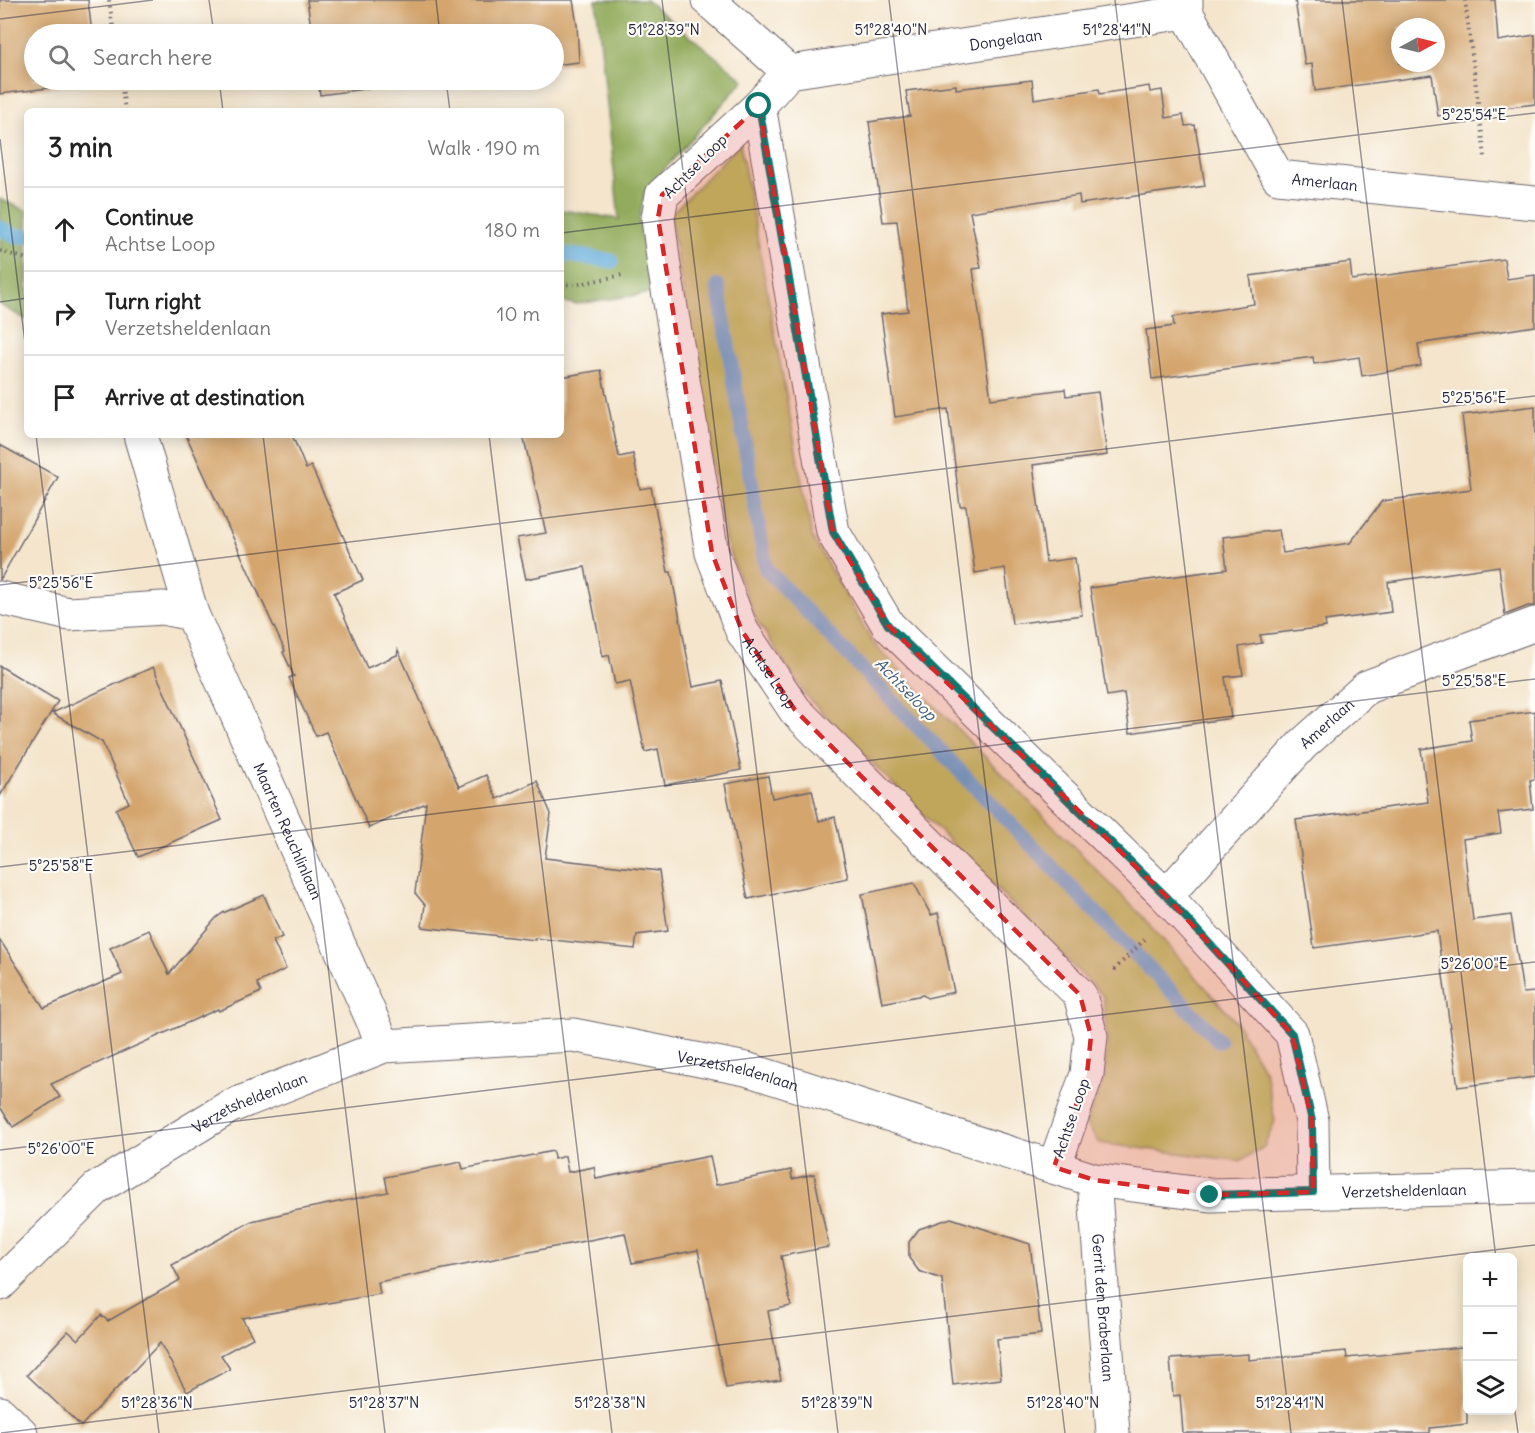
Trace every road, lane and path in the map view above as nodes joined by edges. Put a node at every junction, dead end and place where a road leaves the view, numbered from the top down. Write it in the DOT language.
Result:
graph roads {
  1 [pos="109,0"];
  2 [pos="708,0"];
  3 [pos="1465,0"];
  4 [pos="1186,6"];
  5 [pos="113,24"];
  6 [pos="789,72"];
  7 [pos="122,90"];
  8 [pos="759,106"];
  9 [pos="125,108"];
  10 [pos="1490,199"];
  11 [pos="1535,203"];
  12 [pos="0,250"];
  13 [pos="24,258"];
  14 [pos="664,266"];
  15 [pos="564,284"];
  16 [pos="141,438"];
  17 [pos="0,598"];
  18 [pos="192,614"];
  19 [pos="1535,624"];
  20 [pos="1166,896"];
  21 [pos="1148,935"];
  22 [pos="1108,976"];
  23 [pos="384,1046"];
  24 [pos="1054,1167"];
  25 [pos="1094,1180"];
  26 [pos="1535,1187"];
  27 [pos="1313,1192"];
  28 [pos="0,1284"];
  29 [pos="0,1413"];
  30 [pos="21,1433"];
  31 [pos="1113,1433"];
  1 -- 5 [label="path"];
  2 -- 6 [label="street"];
  3 -- 10 [label="path"];
  4 -- 6 [label="street, Dongelaan"];
  4 -- 10 [label="street, Amerlaan"];
  6 -- 8 [label="street, Achtse Loop"];
  7 -- 9 [label="path"];
  8 -- 14 [label="street, Achtse Loop"];
  8 -- 20 [label="street"];
  10 -- 11 [label="street, Amerlaan"];
  12 -- 13 [label="path"];
  14 -- 15 [label="path"];
  14 -- 24 [label="street, Achtse Loop"];
  16 -- 18 [label="street, Maarten Reuchlinlaan"];
  17 -- 18 [label="street"];
  18 -- 23 [label="street, Maarten Reuchlinlaan"];
  19 -- 20 [label="street, Amerlaan"];
  20 -- 27 [label="street"];
  21 -- 22 [label="path"];
  23 -- 24 [label="street, Verzetsheldenlaan"];
  23 -- 28 [label="street, Verzetsheldenlaan"];
  24 -- 25 [label="street, Verzetsheldenlaan"];
  25 -- 27 [label="street, Verzetsheldenlaan"];
  25 -- 31 [label="street, Gerrit den Braberlaan"];
  26 -- 27 [label="street, Verzetsheldenlaan"];
  29 -- 30 [label="street"];
}
